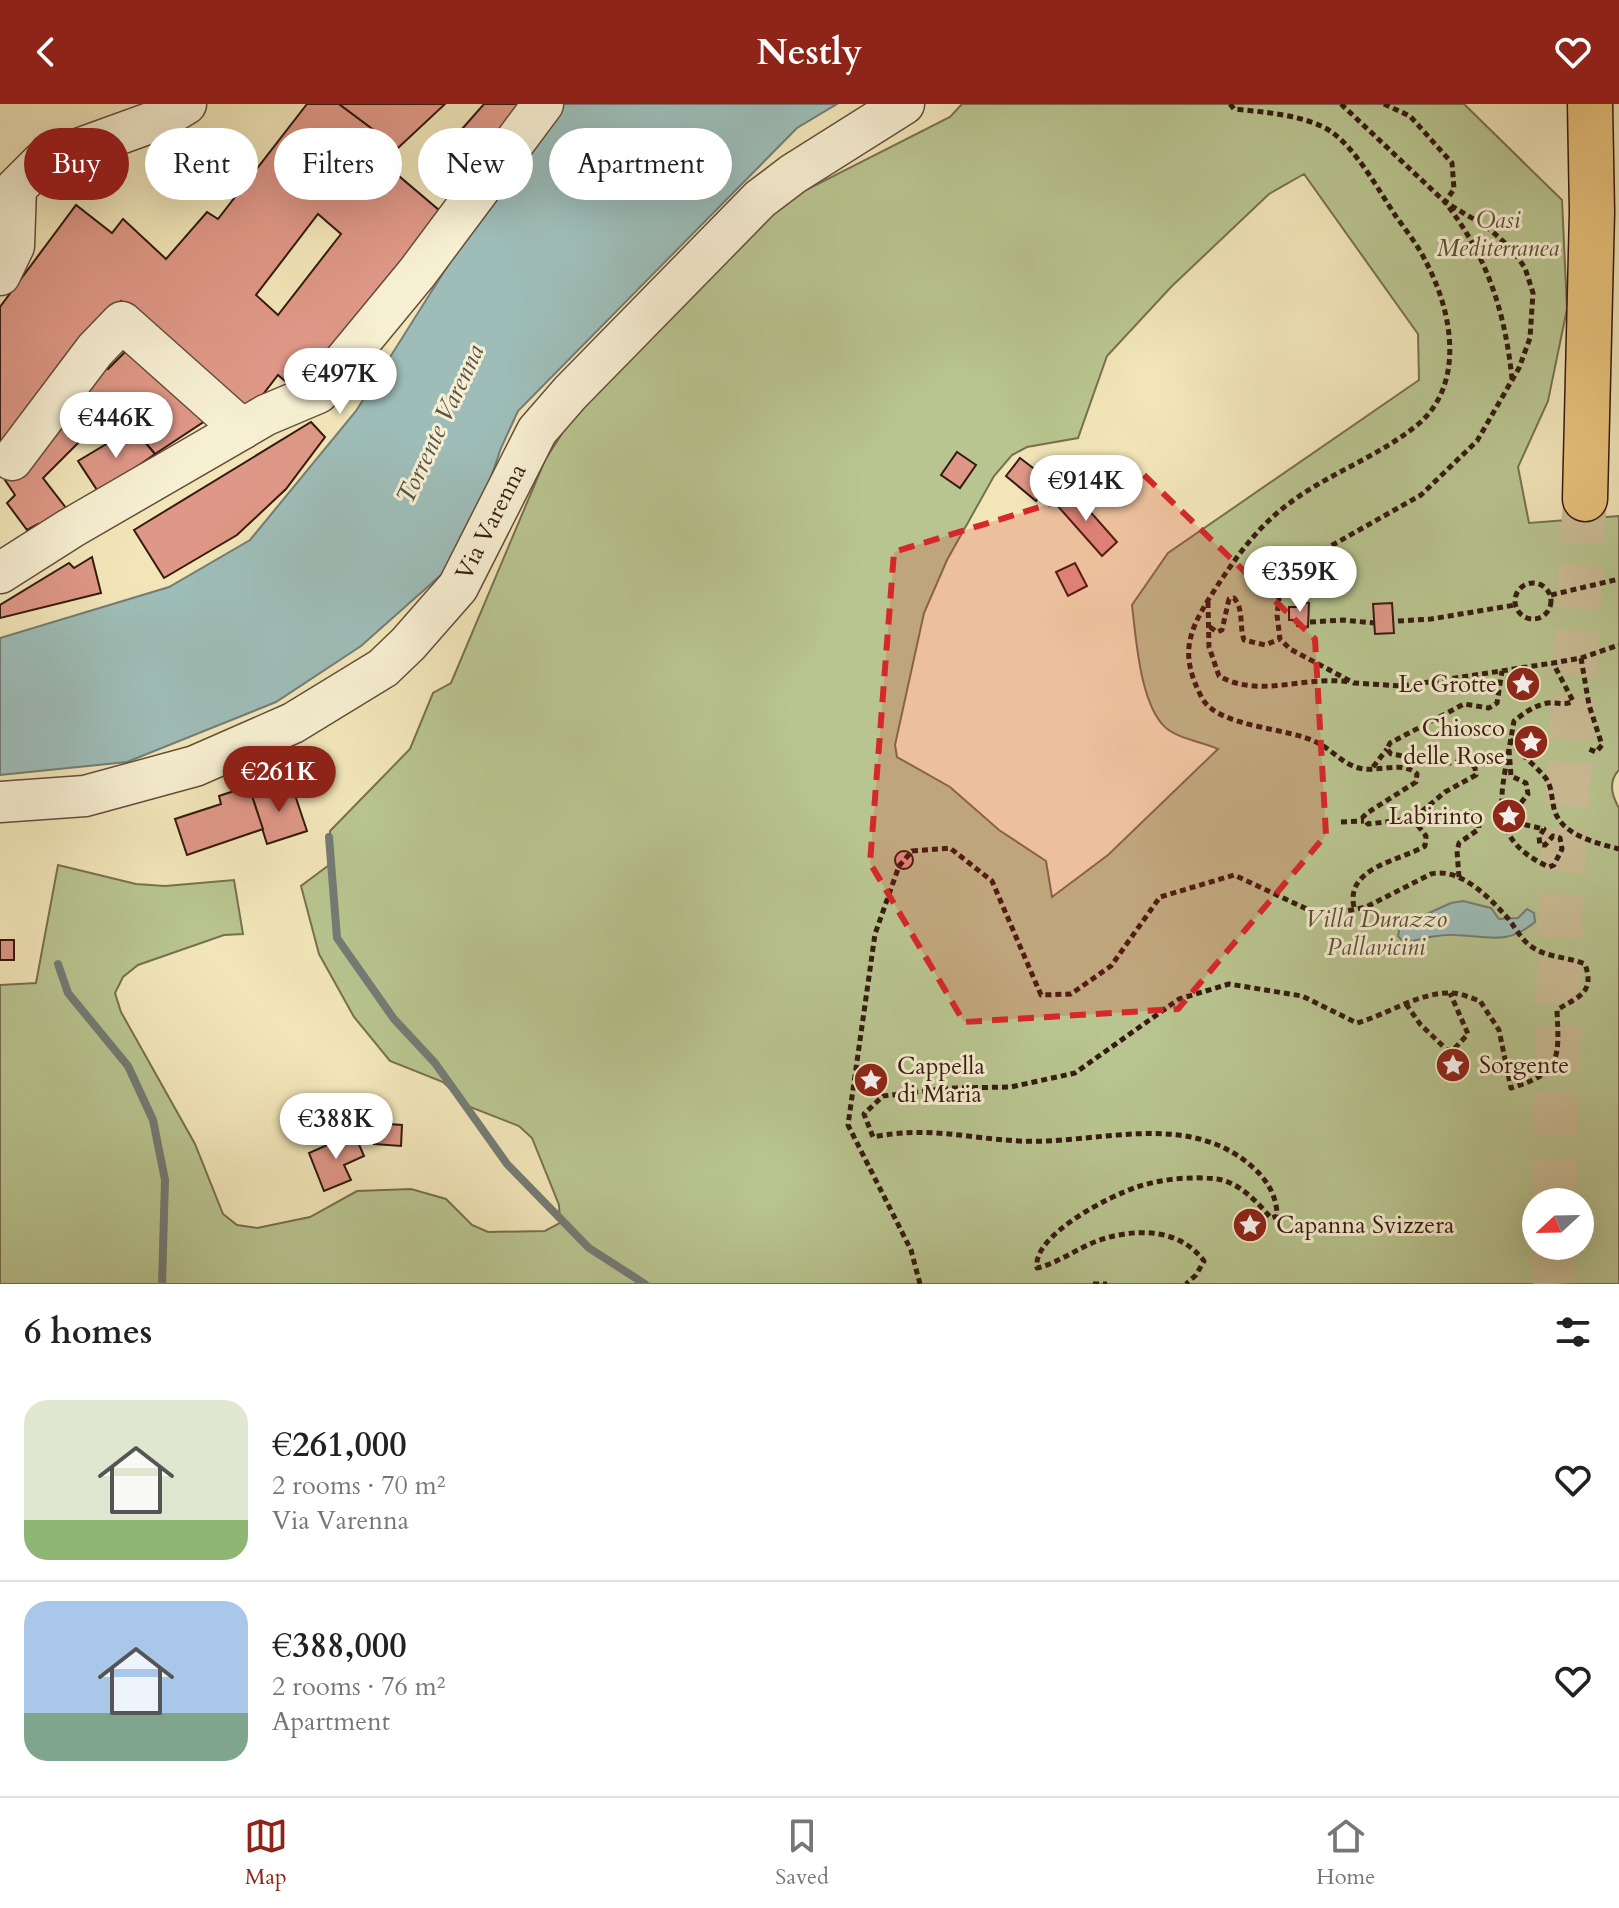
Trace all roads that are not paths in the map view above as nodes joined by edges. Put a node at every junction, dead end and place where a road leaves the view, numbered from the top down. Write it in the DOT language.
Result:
graph roads {
  1 [pos="186,104"];
  2 [pos="543,104"];
  3 [pos="904,104"];
  4 [pos="1590,104"];
  5 [pos="0,275"];
  6 [pos="242,429"];
  7 [pos="12,460"];
  8 [pos="1585,499"];
  9 [pos="0,573"];
  10 [pos="0,802"];
  1 -- 5 [label="street"];
  2 -- 6 [label="street"];
  3 -- 10 [label="street, Via Varenna"];
  4 -- 8 [label="highway"];
  6 -- 7 [label="street"];
  6 -- 9 [label="street"];
}
